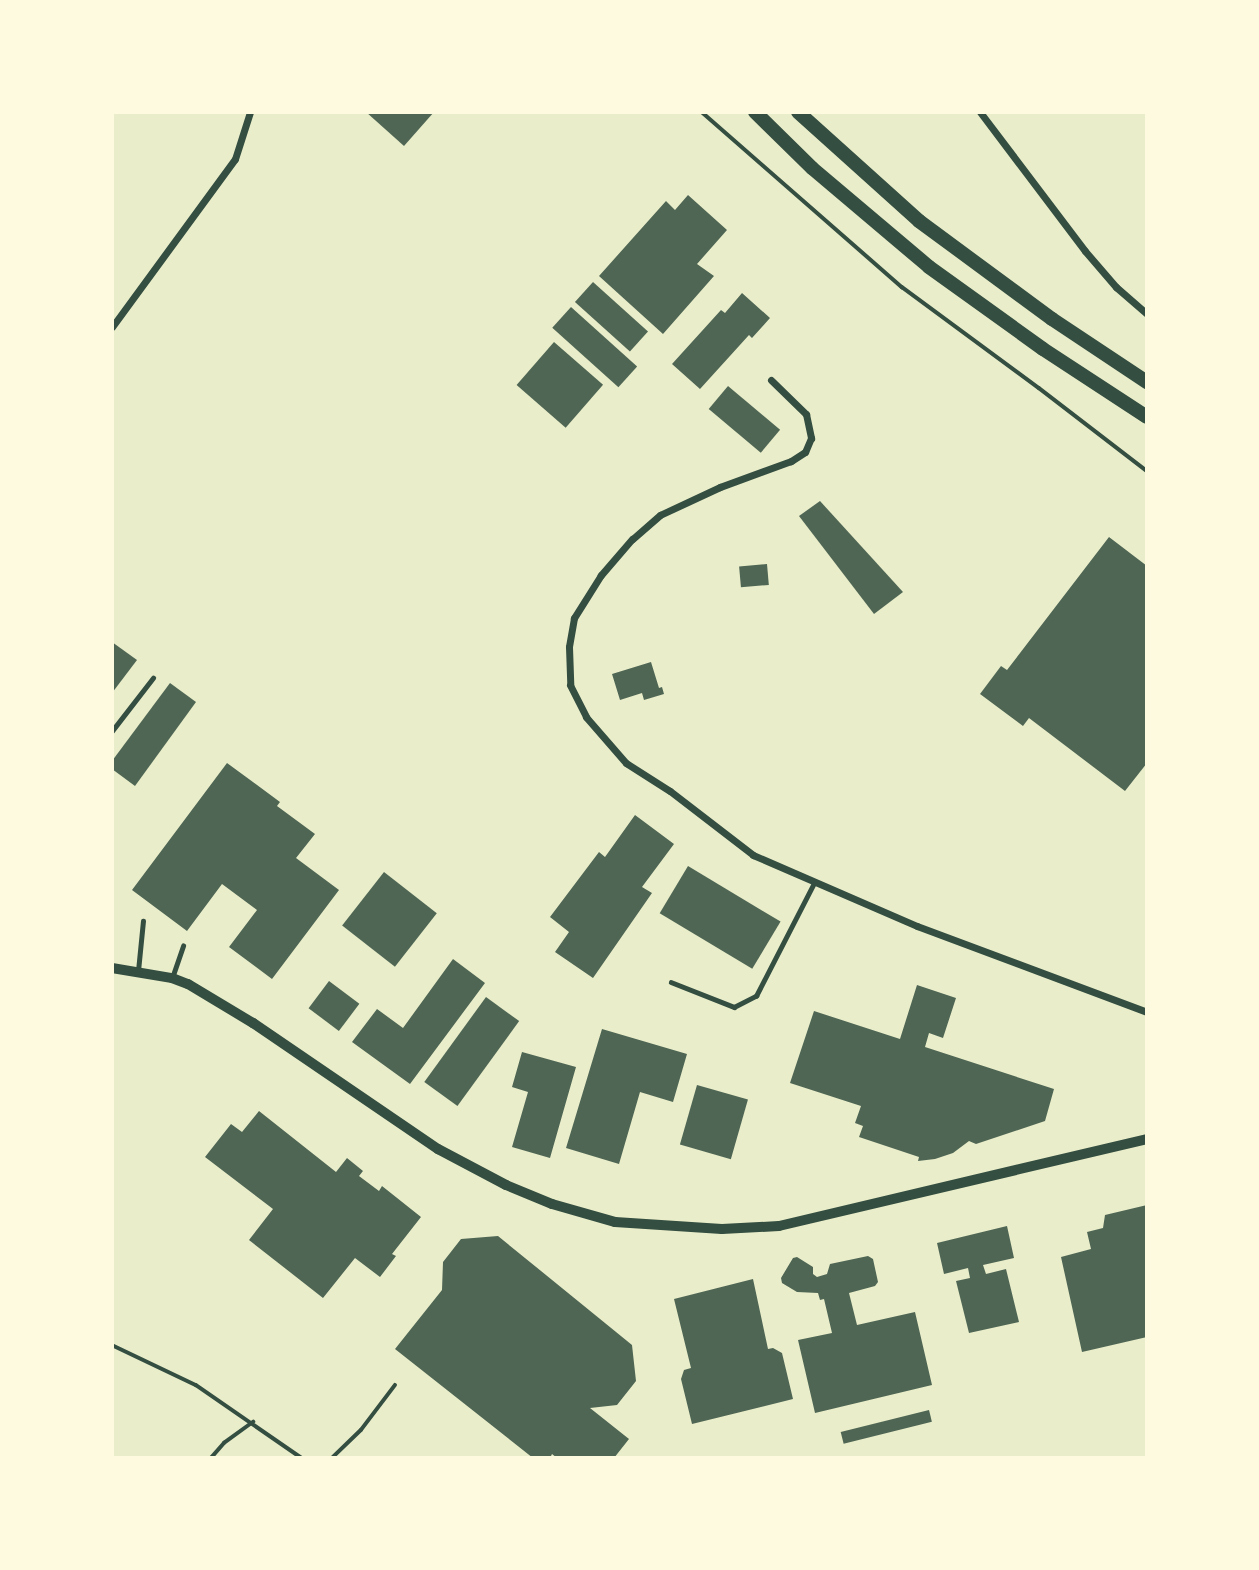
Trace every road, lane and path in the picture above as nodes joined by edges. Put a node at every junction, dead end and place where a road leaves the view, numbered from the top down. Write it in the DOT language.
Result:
graph roads {
  1 [pos="250,112"];
  2 [pos="702,112"];
  3 [pos="755,112"];
  4 [pos="798,112"];
  5 [pos="980,112"];
  6 [pos="1147,314"];
  7 [pos="112,327"];
  8 [pos="771,380"];
  9 [pos="1147,382"];
  10 [pos="1147,417"];
  11 [pos="1147,471"];
  12 [pos="153,678"];
  13 [pos="112,731"];
  14 [pos="814,883"];
  15 [pos="143,921"];
  16 [pos="183,946"];
  17 [pos="112,968"];
  18 [pos="138,971"];
  19 [pos="172,978"];
  20 [pos="671,982"];
  21 [pos="1147,1012"];
  22 [pos="1147,1139"];
  23 [pos="112,1345"];
  24 [pos="395,1385"];
  25 [pos="253,1422"];
  26 [pos="211,1458"];
  27 [pos="303,1458"];
  28 [pos="332,1458"];
  1 -- 7 [label="street"];
  2 -- 11 [label="path"];
  3 -- 10 [label="highway"];
  4 -- 9 [label="highway"];
  5 -- 6 [label="street"];
  8 -- 14 [label="street"];
  12 -- 13 [label="lane"];
  14 -- 20 [label="lane"];
  14 -- 21 [label="street"];
  15 -- 18 [label="lane"];
  16 -- 19 [label="lane"];
  17 -- 18 [label="street"];
  18 -- 19 [label="street"];
  19 -- 22 [label="street"];
  23 -- 25 [label="path"];
  24 -- 28 [label="path"];
  25 -- 26 [label="path"];
  25 -- 27 [label="path"];
}
